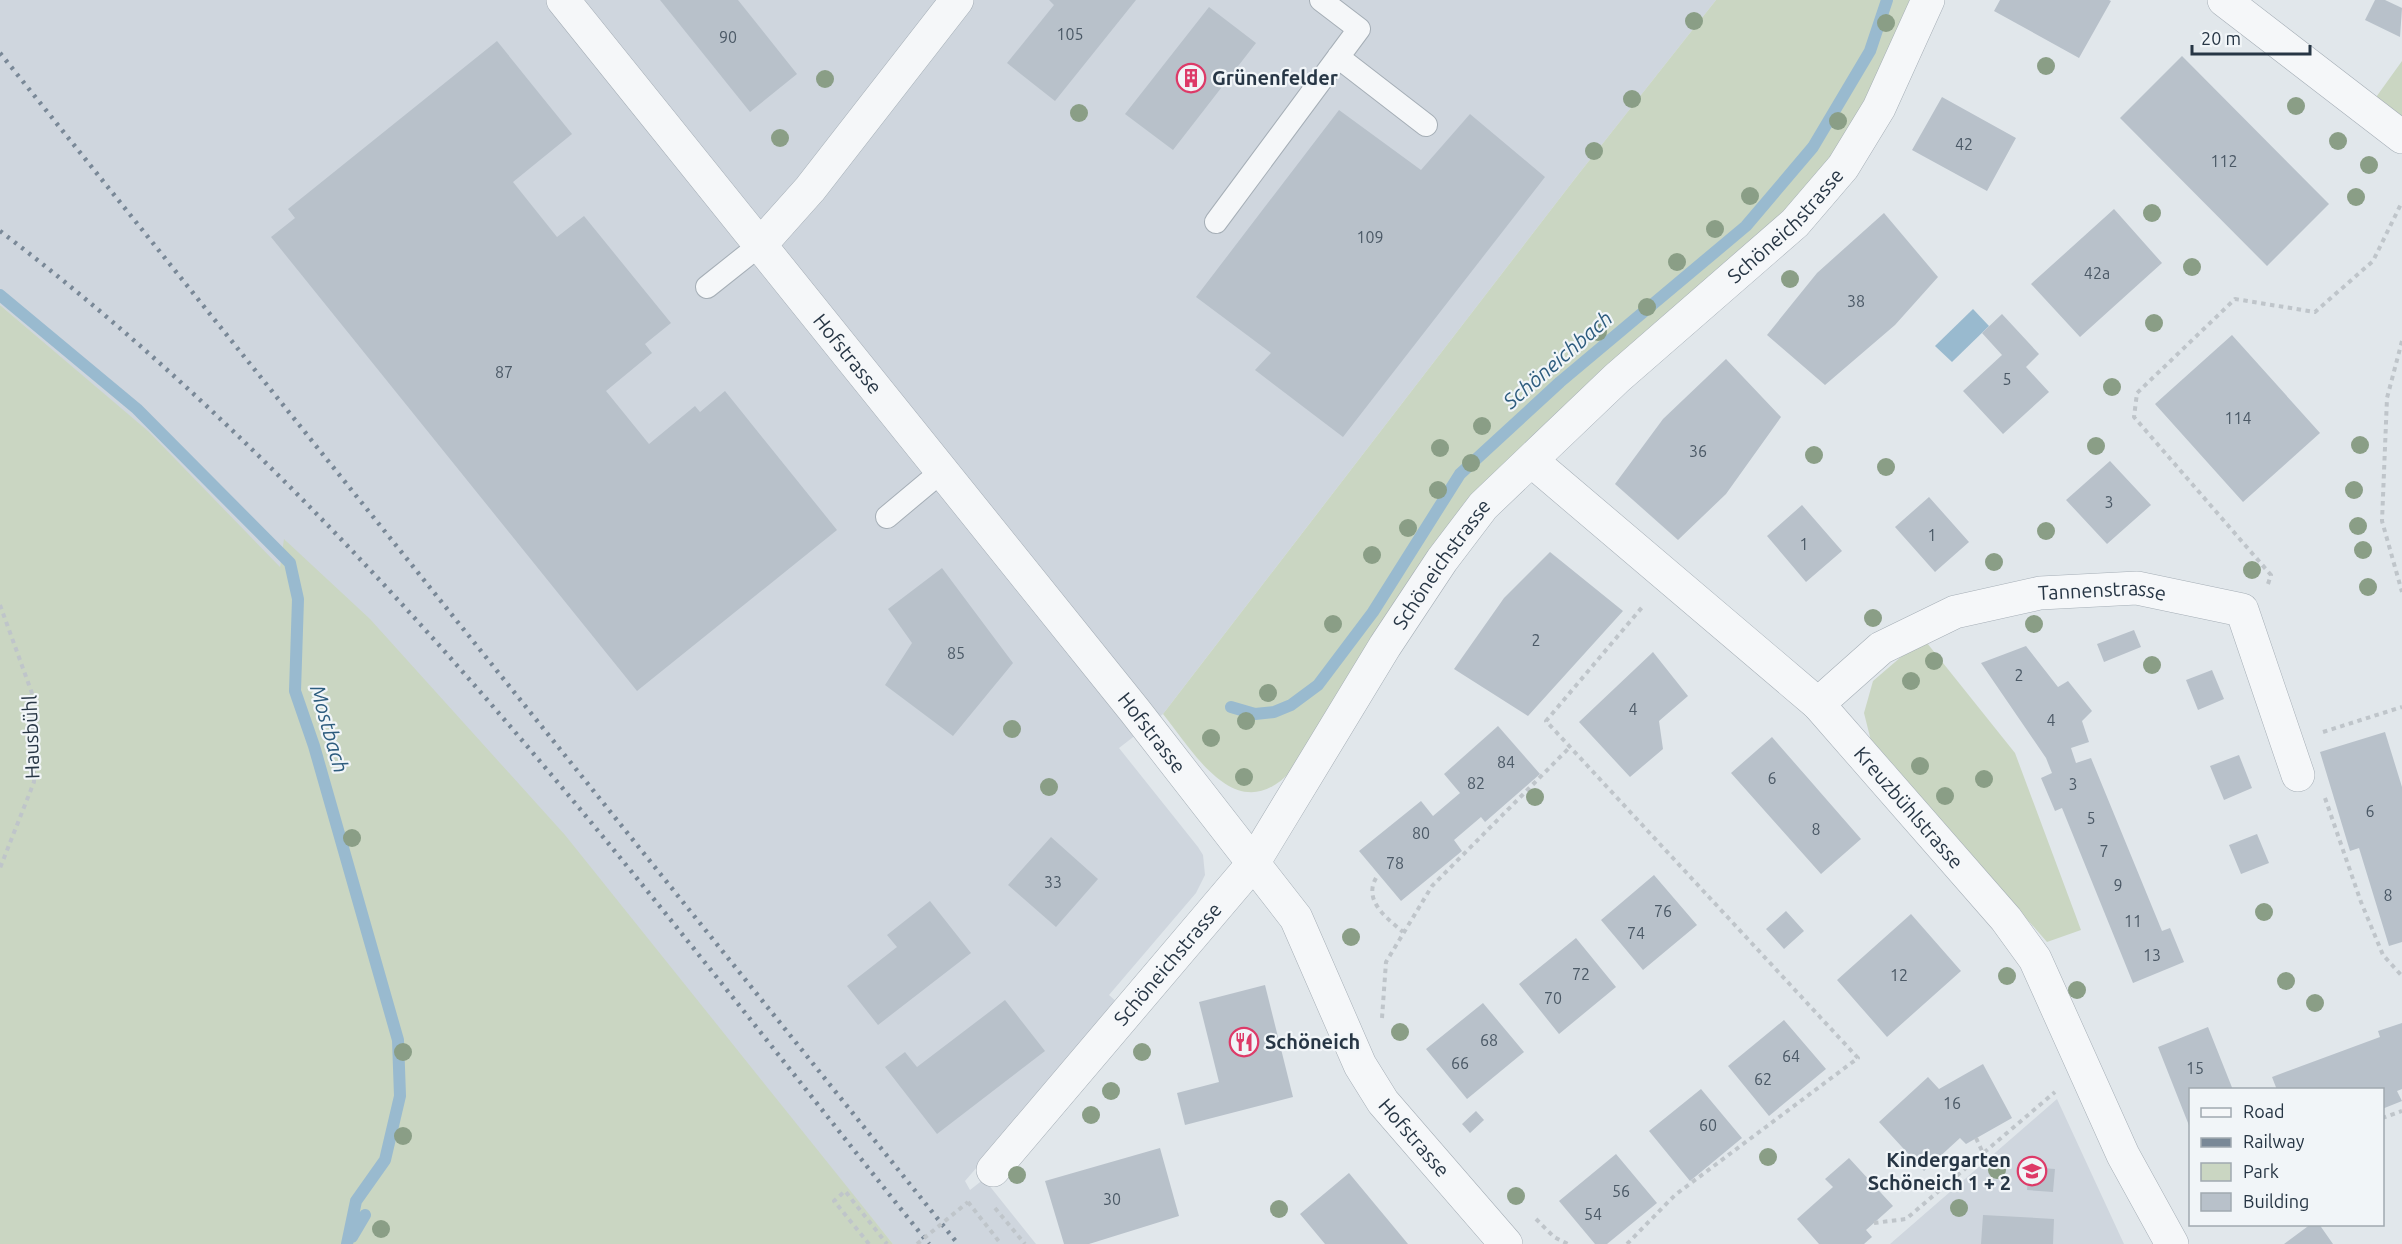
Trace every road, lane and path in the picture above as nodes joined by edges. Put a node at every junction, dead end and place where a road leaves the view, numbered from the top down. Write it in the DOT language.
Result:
graph roads {
  1 [pos="563,0"];
  2 [pos="957,0"];
  3 [pos="1321,0"];
  4 [pos="1928,0"];
  5 [pos="2224,0"];
  6 [pos="1338,57"];
  7 [pos="1426,125"];
  8 [pos="2402,138"];
  9 [pos="2402,202"];
  10 [pos="1216,222"];
  11 [pos="760,244"];
  12 [pos="706,287"];
  13 [pos="2402,341"];
  14 [pos="1532,461"];
  15 [pos="942,471"];
  16 [pos="887,517"];
  17 [pos="1668,577"];
  18 [pos="2402,592"];
  19 [pos="0,604"];
  20 [pos="2242,610"];
  21 [pos="1818,704"];
  22 [pos="2402,707"];
  23 [pos="2288,744"];
  24 [pos="1570,747"];
  25 [pos="2298,775"];
  26 [pos="1252,865"];
  27 [pos="0,868"];
  28 [pos="1376,878"];
  29 [pos="1403,932"];
  30 [pos="2402,976"];
  31 [pos="1382,1025"];
  32 [pos="2082,1068"];
  33 [pos="2402,1111"];
  34 [pos="2384,1118"];
  35 [pos="1976,1138"];
  36 [pos="1983,1153"];
  37 [pos="991,1185"];
  38 [pos="1874,1223"];
  39 [pos="869,1244"];
  40 [pos="887,1244"];
  41 [pos="917,1244"];
  42 [pos="1001,1244"];
  43 [pos="1025,1244"];
  44 [pos="1506,1244"];
  45 [pos="1627,1244"];
  46 [pos="2172,1244"];
  1 -- 11 [label="street, Hofstrasse"];
  2 -- 11 [label="street"];
  3 -- 6 [label="lane"];
  4 -- 14 [label="street, Schöneichstrasse"];
  5 -- 8 [label="street"];
  6 -- 7 [label="lane"];
  6 -- 10 [label="lane"];
  9 -- 20 [label="path"];
  11 -- 12 [label="lane"];
  11 -- 15 [label="street, Hofstrasse"];
  13 -- 18 [label="path"];
  14 -- 17 [label="street, Kreuzbühlstrasse"];
  14 -- 26 [label="street, Schöneichstrasse"];
  15 -- 16 [label="lane"];
  15 -- 26 [label="street, Hofstrasse"];
  17 -- 21 [label="street, Kreuzbühlstrasse"];
  17 -- 24 [label="path"];
  19 -- 27 [label="path, Hausbühl"];
  20 -- 21 [label="street, Tannenstrasse"];
  20 -- 23 [label="street"];
  21 -- 32 [label="street, Kreuzbühlstrasse"];
  22 -- 23 [label="path"];
  23 -- 25 [label="street"];
  24 -- 29 [label="path"];
  24 -- 45 [label="path"];
  25 -- 30 [label="path"];
  26 -- 37 [label="street, Schöneichstrasse"];
  26 -- 44 [label="street, Hofstrasse"];
  28 -- 29 [label="path"];
  29 -- 31 [label="path"];
  32 -- 36 [label="path"];
  32 -- 46 [label="street, Kreuzbühlstrasse"];
  33 -- 34 [label="path"];
  35 -- 36 [label="path"];
  36 -- 38 [label="path"];
  37 -- 43 [label="path"];
  39 -- 40 [label="path"];
  41 -- 42 [label="path, bridge"];
}
